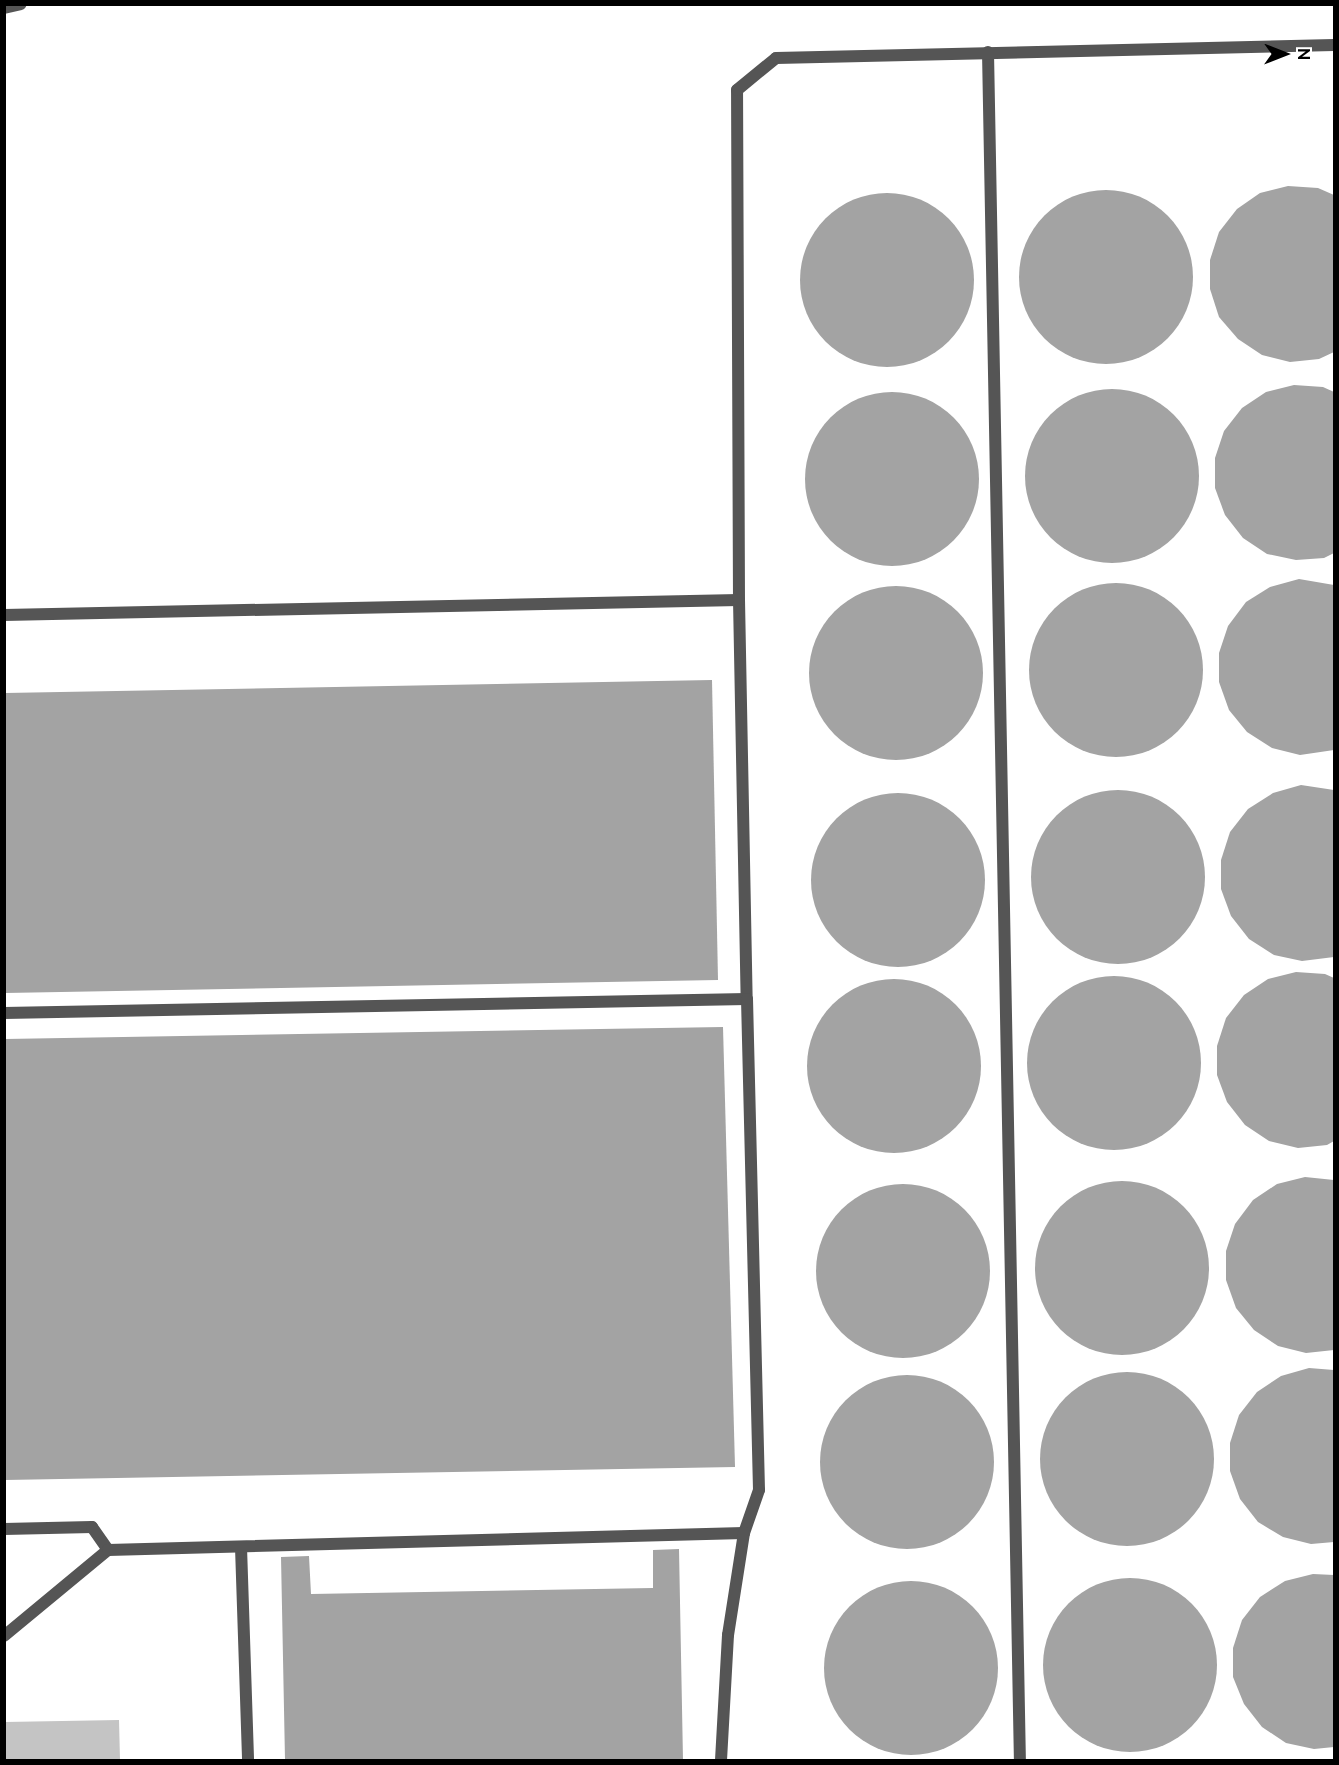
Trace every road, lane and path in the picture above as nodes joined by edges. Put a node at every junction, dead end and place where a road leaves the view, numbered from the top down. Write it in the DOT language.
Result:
graph roads {
  1 [pos="21,4"];
  2 [pos="4,8"];
  3 [pos="1335,45"];
  4 [pos="988,52"];
  5 [pos="739,600"];
  6 [pos="4,615"];
  7 [pos="747,999"];
  8 [pos="4,1013"];
  9 [pos="4,1529"];
  10 [pos="744,1533"];
  11 [pos="241,1546"];
  12 [pos="108,1550"];
  13 [pos="4,1636"];
  14 [pos="248,1761"];
  15 [pos="721,1761"];
  16 [pos="1020,1761"];
  1 -- 2 [label="lane"];
  3 -- 4 [label="lane"];
  4 -- 5 [label="lane"];
  4 -- 16 [label="lane"];
  5 -- 6 [label="lane"];
  5 -- 7 [label="lane"];
  7 -- 8 [label="lane"];
  7 -- 10 [label="lane"];
  9 -- 12 [label="lane"];
  10 -- 11 [label="lane"];
  10 -- 15 [label="lane"];
  11 -- 12 [label="lane"];
  11 -- 14 [label="lane"];
  12 -- 13 [label="lane"];
}
